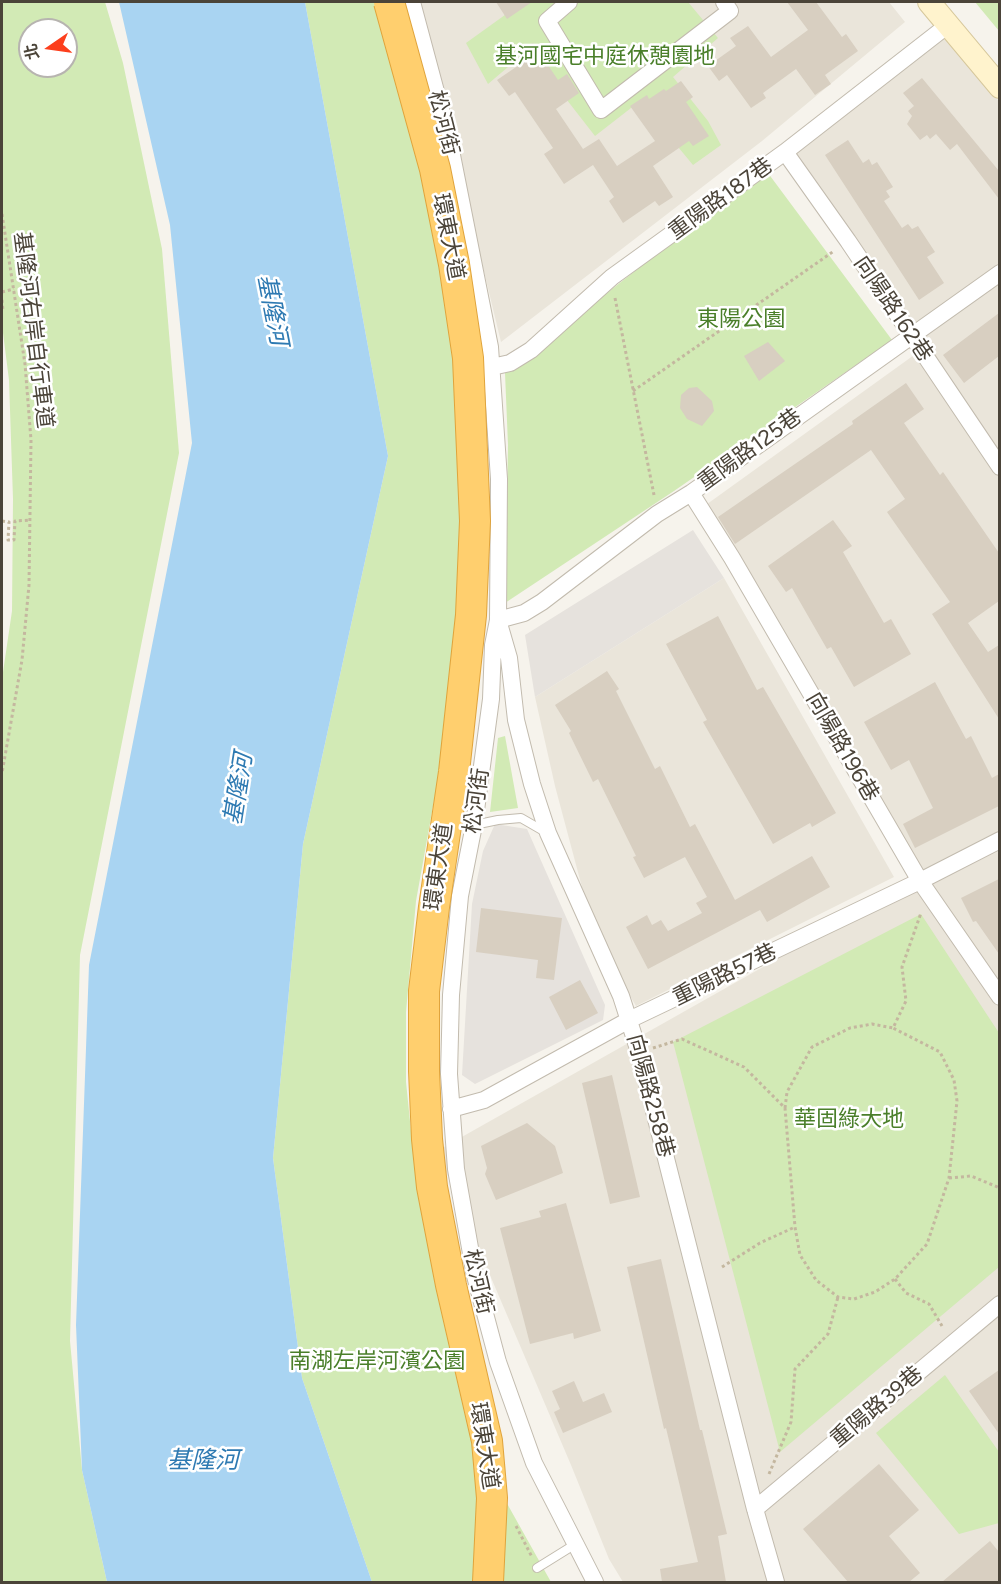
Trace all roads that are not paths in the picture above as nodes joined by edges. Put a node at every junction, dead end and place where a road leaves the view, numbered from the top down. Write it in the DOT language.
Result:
graph roads {
  1 [pos="389,2"];
  2 [pos="412,2"];
  3 [pos="569,2"];
  4 [pos="724,2"];
  5 [pos="929,2"];
  6 [pos="948,25"];
  7 [pos="999,87"];
  8 [pos="785,152"];
  9 [pos="999,273"];
  10 [pos="911,335"];
  11 [pos="492,367"];
  12 [pos="999,467"];
  13 [pos="691,493"];
  14 [pos="498,620"];
  15 [pos="474,825"];
  16 [pos="548,833"];
  17 [pos="999,840"];
  18 [pos="920,881"];
  19 [pos="999,997"];
  20 [pos="629,1020"];
  21 [pos="451,1109"];
  22 [pos="999,1304"];
  23 [pos="755,1509"];
  24 [pos="574,1545"];
  25 [pos="537,1568"];
  26 [pos="488,1582"];
  27 [pos="595,1582"];
  28 [pos="776,1582"];
  1 -- 26 [label="highway, 環東大道, bridge"];
  2 -- 11 [label="street, 松河街"];
  3 -- 4 [label="street"];
  5 -- 6 [label="street"];
  6 -- 7 [label="street"];
  6 -- 8 [label="street, 重陽路187巷"];
  8 -- 10 [label="street, 向陽路162巷"];
  8 -- 11 [label="street, 重陽路187巷"];
  9 -- 10 [label="street, 重陽路125巷"];
  10 -- 12 [label="street, 向陽路162巷"];
  10 -- 13 [label="street, 重陽路125巷"];
  11 -- 14 [label="street, 松河街"];
  13 -- 14 [label="street, 重陽路125巷"];
  13 -- 18 [label="street, 向陽路196巷"];
  14 -- 15 [label="street, 松河街"];
  14 -- 16 [label="street, 向陽路258巷"];
  15 -- 16 [label="lane"];
  15 -- 21 [label="street, 松河街"];
  16 -- 20 [label="street, 向陽路258巷"];
  17 -- 18 [label="street, 重陽路57巷"];
  18 -- 19 [label="street, 向陽路196巷"];
  18 -- 20 [label="street, 重陽路57巷"];
  20 -- 21 [label="street, 重陽路57巷"];
  20 -- 23 [label="street, 向陽路258巷"];
  21 -- 24 [label="street, 松河街"];
  22 -- 23 [label="street, 重陽路39巷"];
  23 -- 28 [label="street, 向陽路258巷"];
  24 -- 25 [label="lane"];
  24 -- 27 [label="street, 松河街"];
}
